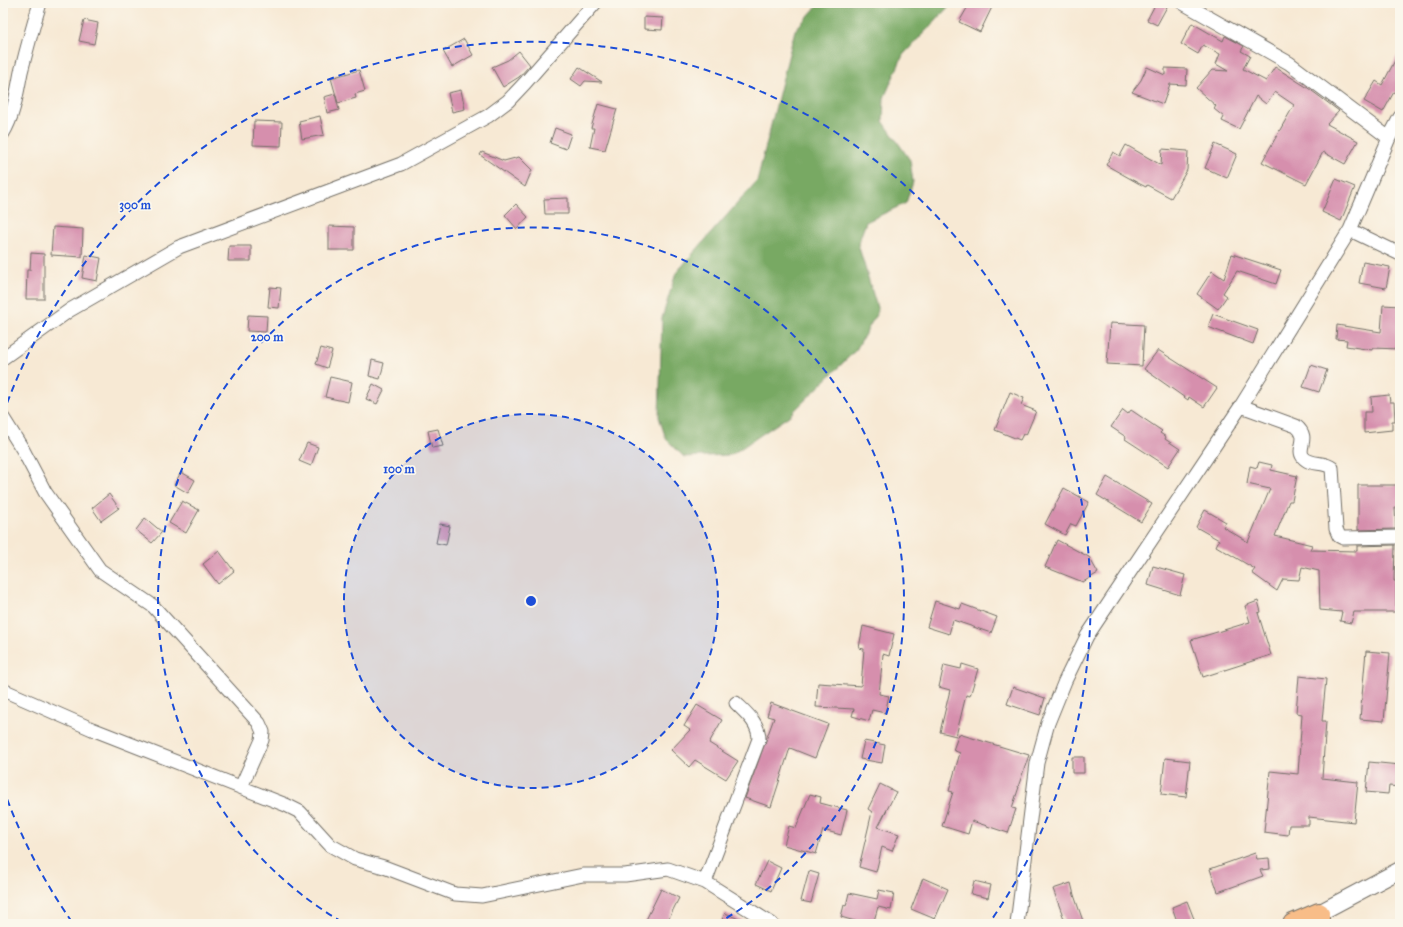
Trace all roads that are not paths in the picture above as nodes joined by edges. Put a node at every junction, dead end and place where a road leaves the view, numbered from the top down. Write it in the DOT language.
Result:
graph roads {
  1 [pos="40,3"];
  2 [pos="595,3"];
  3 [pos="1183,3"];
  4 [pos="1400,117"];
  5 [pos="3,133"];
  6 [pos="1389,138"];
  7 [pos="1350,230"];
  8 [pos="1400,254"];
  9 [pos="3,358"];
  10 [pos="1241,406"];
  11 [pos="3,418"];
  12 [pos="1400,537"];
  13 [pos="3,690"];
  14 [pos="736,703"];
  15 [pos="242,787"];
  16 [pos="1400,870"];
  17 [pos="705,882"];
  18 [pos="1319,919"];
  19 [pos="772,924"];
  20 [pos="1017,924"];
  21 [pos="1293,924"];
  1 -- 5 [label="street"];
  2 -- 9 [label="street"];
  3 -- 6 [label="street"];
  4 -- 6 [label="street"];
  6 -- 7 [label="street"];
  7 -- 8 [label="street"];
  7 -- 10 [label="street"];
  10 -- 12 [label="street"];
  10 -- 20 [label="street"];
  11 -- 15 [label="street"];
  13 -- 15 [label="street"];
  14 -- 17 [label="street"];
  15 -- 17 [label="street"];
  16 -- 18 [label="street"];
  17 -- 19 [label="street"];
  18 -- 21 [label="main road"];
}
